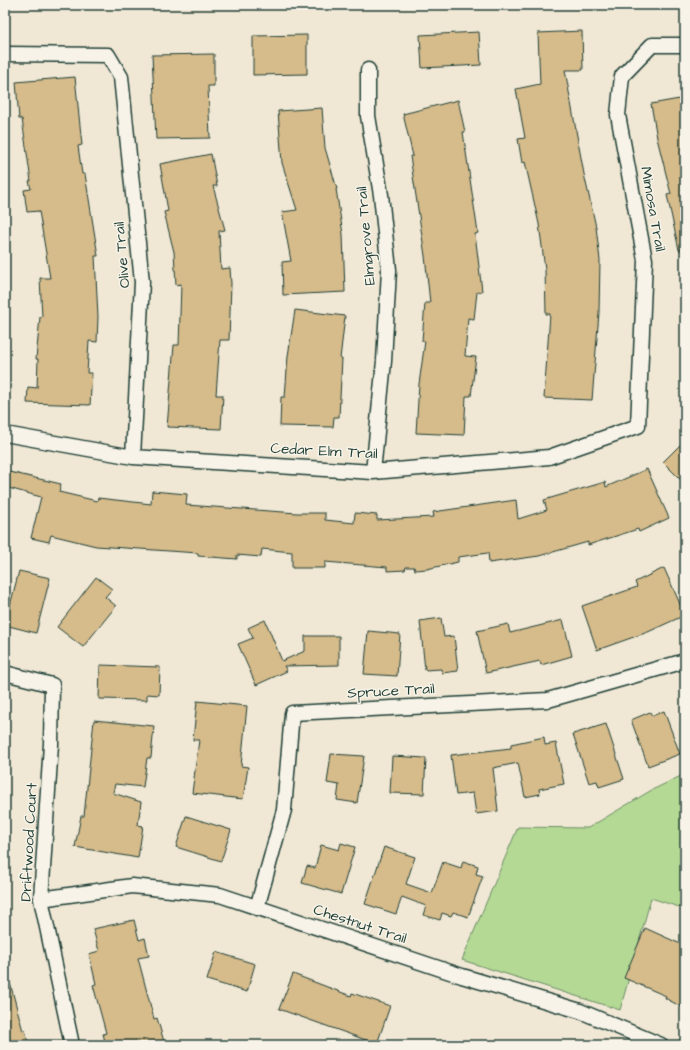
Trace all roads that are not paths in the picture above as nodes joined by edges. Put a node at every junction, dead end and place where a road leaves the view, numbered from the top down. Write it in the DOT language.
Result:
graph roads {
  1 [pos="685,45"];
  2 [pos="5,54"];
  3 [pos="368,70"];
  4 [pos="638,426"];
  5 [pos="5,434"];
  6 [pos="133,457"];
  7 [pos="373,472"];
  8 [pos="685,661"];
  9 [pos="5,673"];
  10 [pos="40,899"];
  11 [pos="257,908"];
  12 [pos="72,1045"];
  13 [pos="661,1045"];
  1 -- 4 [label="street, Mimosa Trail"];
  2 -- 6 [label="street, Olive Trail"];
  3 -- 7 [label="street, Elmgrove Trail"];
  4 -- 7 [label="street, Cedar Elm Trail"];
  5 -- 6 [label="street, Cedar Elm Trail"];
  6 -- 7 [label="street, Cedar Elm Trail"];
  8 -- 11 [label="street, Spruce Trail"];
  9 -- 10 [label="street, Driftwood Court"];
  10 -- 11 [label="street, Chestnut Trail"];
  10 -- 12 [label="street, Driftwood Court"];
  11 -- 13 [label="street, Chestnut Trail"];
}
